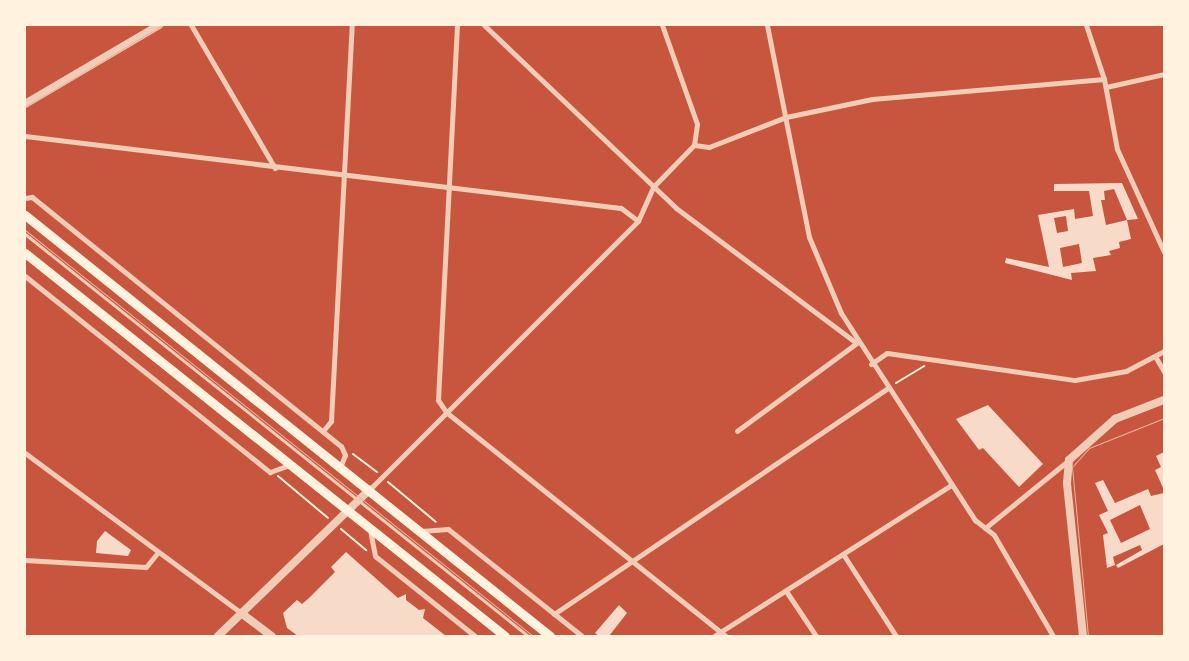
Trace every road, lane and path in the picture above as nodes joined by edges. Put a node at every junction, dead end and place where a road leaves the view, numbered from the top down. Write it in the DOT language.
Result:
graph roads {
  1 [pos="159,25"];
  2 [pos="191,25"];
  3 [pos="352,25"];
  4 [pos="458,25"];
  5 [pos="484,25"];
  6 [pos="662,25"];
  7 [pos="767,25"];
  8 [pos="1086,25"];
  9 [pos="1164,74"];
  10 [pos="1104,79"];
  11 [pos="1106,87"];
  12 [pos="25,104"];
  13 [pos="786,117"];
  14 [pos="25,136"];
  15 [pos="694,145"];
  16 [pos="275,168"];
  17 [pos="344,176"];
  18 [pos="653,187"];
  19 [pos="448,188"];
  20 [pos="25,198"];
  21 [pos="25,214"];
  22 [pos="638,221"];
  23 [pos="25,234"];
  24 [pos="1164,252"];
  25 [pos="25,253"];
  26 [pos="25,276"];
  27 [pos="857,343"];
  28 [pos="1164,351"];
  29 [pos="1156,356"];
  30 [pos="939,357"];
  31 [pos="871,364"];
  32 [pos="1164,371"];
  33 [pos="888,388"];
  34 [pos="1164,400"];
  35 [pos="446,412"];
  36 [pos="323,431"];
  37 [pos="737,431"];
  38 [pos="345,452"];
  39 [pos="25,453"];
  40 [pos="1069,460"];
  41 [pos="289,465"];
  42 [pos="341,465"];
  43 [pos="274,471"];
  44 [pos="382,476"];
  45 [pos="952,486"];
  46 [pos="370,489"];
  47 [pos="358,500"];
  48 [pos="320,511"];
  49 [pos="346,512"];
  50 [pos="440,527"];
  51 [pos="985,528"];
  52 [pos="370,530"];
  53 [pos="420,532"];
  54 [pos="351,537"];
  55 [pos="158,552"];
  56 [pos="374,552"];
  57 [pos="843,554"];
  58 [pos="25,560"];
  59 [pos="632,560"];
  60 [pos="786,590"];
  61 [pos="241,613"];
  62 [pos="554,614"];
  63 [pos="721,632"];
  64 [pos="218,636"];
  65 [pos="272,636"];
  66 [pos="475,636"];
  67 [pos="505,636"];
  68 [pos="528,636"];
  69 [pos="550,636"];
  70 [pos="582,636"];
  71 [pos="714,636"];
  72 [pos="726,636"];
  73 [pos="816,636"];
  74 [pos="896,636"];
  75 [pos="1053,636"];
  76 [pos="1083,636"];
  1 -- 12 [label="street"];
  2 -- 16 [label="street"];
  3 -- 17 [label="street"];
  4 -- 19 [label="street"];
  5 -- 18 [label="street"];
  6 -- 15 [label="street"];
  7 -- 13 [label="street"];
  8 -- 10 [label="street"];
  9 -- 11 [label="street"];
  10 -- 11 [label="street"];
  10 -- 13 [label="street"];
  11 -- 24 [label="street"];
  13 -- 15 [label="street"];
  13 -- 27 [label="street"];
  14 -- 16 [label="street"];
  15 -- 18 [label="street"];
  16 -- 17 [label="street"];
  17 -- 19 [label="street"];
  17 -- 36 [label="street"];
  18 -- 22 [label="street"];
  18 -- 27 [label="street"];
  19 -- 22 [label="street"];
  19 -- 35 [label="street"];
  20 -- 36 [label="street"];
  21 -- 42 [label="main road"];
  22 -- 35 [label="street"];
  23 -- 47 [label="lane"];
  25 -- 41 [label="main road"];
  26 -- 43 [label="street"];
  27 -- 31 [label="street"];
  27 -- 37 [label="street"];
  28 -- 29 [label="street"];
  29 -- 30 [label="street"];
  29 -- 32 [label="street"];
  30 -- 31 [label="street"];
  30 -- 33 [label="path"];
  31 -- 33 [label="street"];
  33 -- 45 [label="street"];
  33 -- 59 [label="street"];
  34 -- 40 [label="street"];
  35 -- 44 [label="street"];
  35 -- 59 [label="street"];
  36 -- 38 [label="street"];
  38 -- 42 [label="street"];
  38 -- 44 [label="path"];
  39 -- 55 [label="street"];
  40 -- 51 [label="street"];
  40 -- 76 [label="street"];
  41 -- 43 [label="street"];
  41 -- 49 [label="main road"];
  42 -- 46 [label="main road"];
  43 -- 48 [label="path"];
  44 -- 46 [label="street"];
  44 -- 50 [label="path"];
  45 -- 51 [label="street"];
  45 -- 57 [label="street"];
  46 -- 47 [label="street"];
  46 -- 53 [label="main road"];
  47 -- 49 [label="street"];
  47 -- 68 [label="lane"];
  49 -- 52 [label="main road"];
  49 -- 61 [label="street"];
  50 -- 53 [label="street"];
  50 -- 62 [label="street"];
  51 -- 75 [label="street"];
  52 -- 56 [label="street"];
  52 -- 67 [label="main road"];
  53 -- 69 [label="main road"];
  54 -- 56 [label="path"];
  55 -- 58 [label="street"];
  55 -- 61 [label="street"];
  56 -- 66 [label="street"];
  57 -- 60 [label="street"];
  57 -- 74 [label="street"];
  59 -- 62 [label="street"];
  59 -- 63 [label="street"];
  60 -- 63 [label="street"];
  60 -- 73 [label="street"];
  61 -- 64 [label="street"];
  61 -- 65 [label="street"];
  62 -- 70 [label="street"];
  63 -- 71 [label="street"];
  63 -- 72 [label="street"];
}
